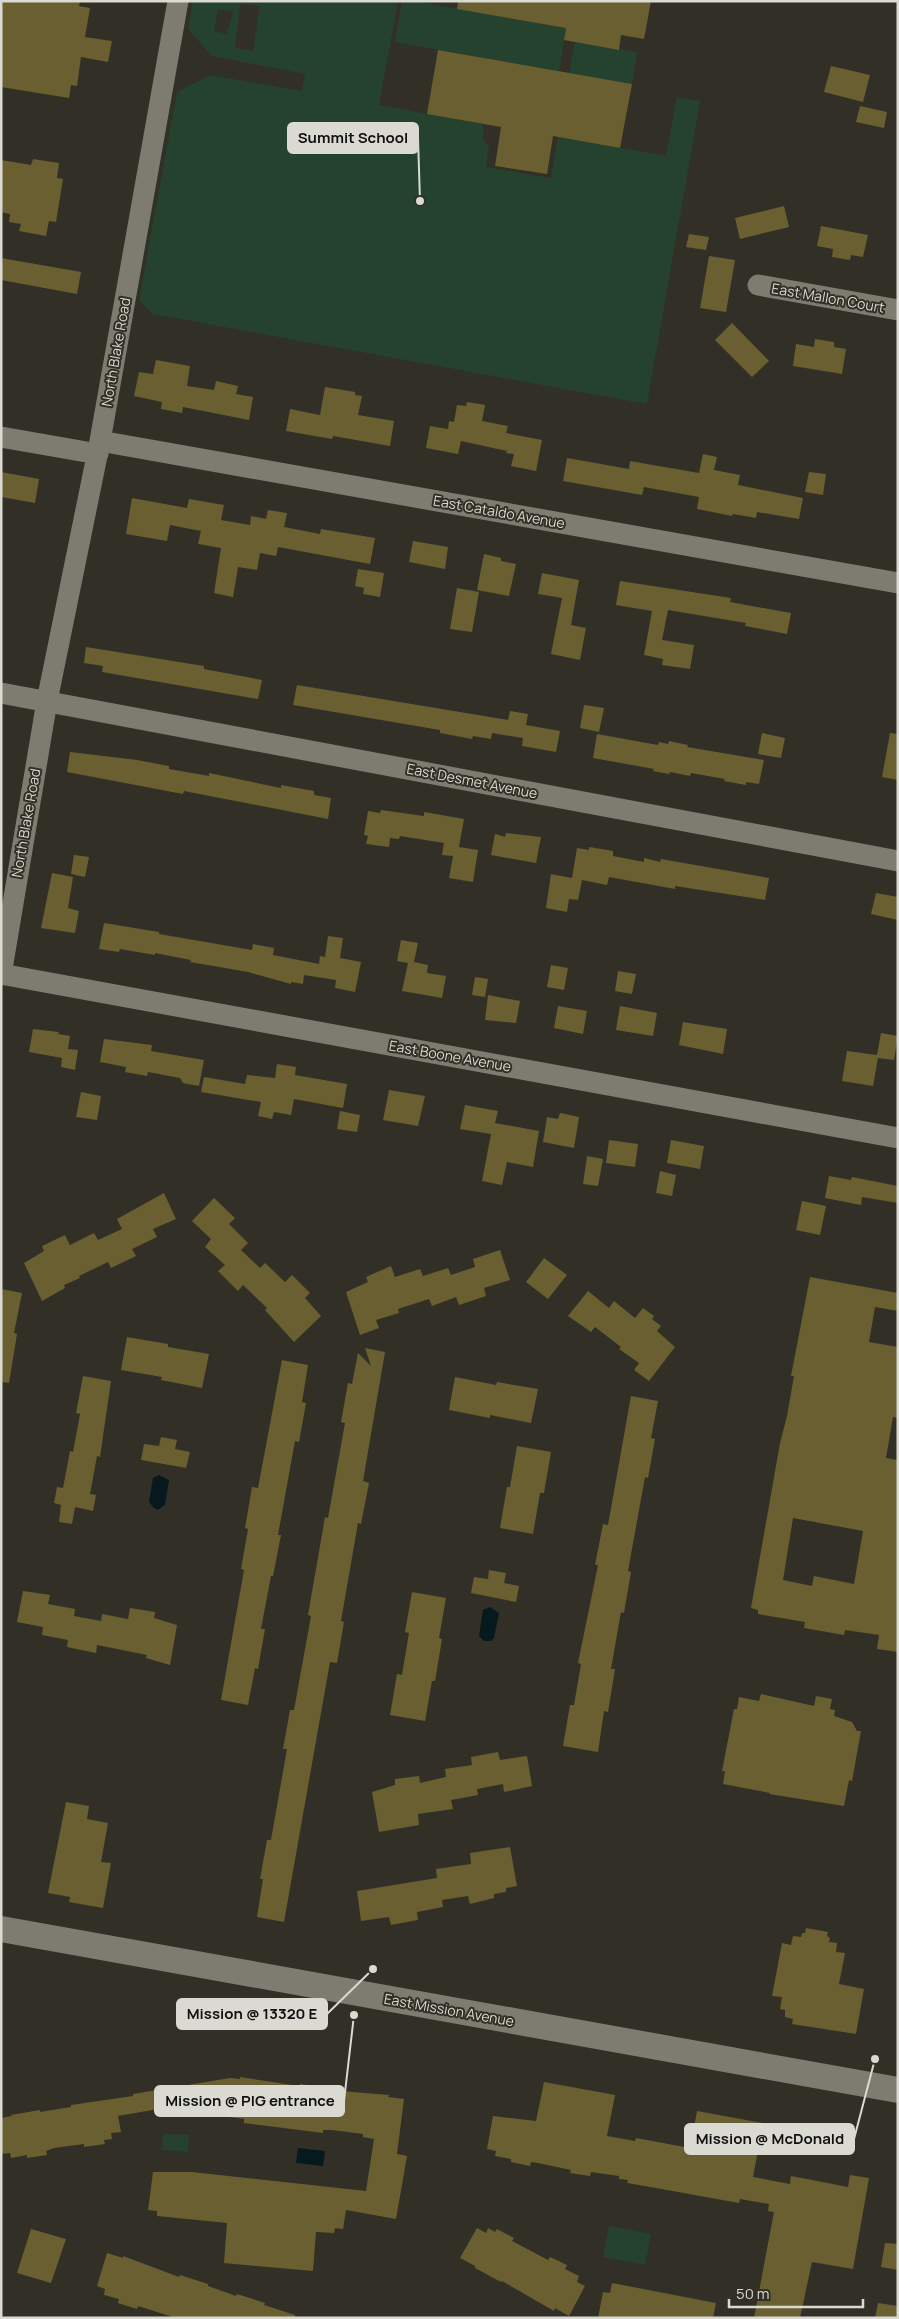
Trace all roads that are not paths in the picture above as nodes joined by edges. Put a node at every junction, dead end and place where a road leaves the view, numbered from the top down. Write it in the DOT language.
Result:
graph roads {
  1 [pos="178,1"];
  2 [pos="758,286"];
  3 [pos="898,310"];
  4 [pos="1,437"];
  5 [pos="99,448"];
  6 [pos="898,583"];
  7 [pos="1,693"];
  8 [pos="47,701"];
  9 [pos="898,861"];
  10 [pos="9,881"];
  11 [pos="1,975"];
  12 [pos="898,1138"];
  13 [pos="1,1929"];
  14 [pos="897,2087"];
  1 -- 5 [label="street, North Blake Road"];
  2 -- 3 [label="street, East Mallon Court"];
  4 -- 5 [label="street, East Cataldo Avenue"];
  5 -- 6 [label="street, East Cataldo Avenue"];
  5 -- 8 [label="street, North Blake Road"];
  7 -- 8 [label="street"];
  8 -- 9 [label="street, East Desmet Avenue"];
  8 -- 10 [label="street, North Blake Road"];
  10 -- 11 [label="street, North Blake Road"];
  11 -- 12 [label="street, East Boone Avenue"];
  13 -- 14 [label="street, East Mission Avenue"];
}
